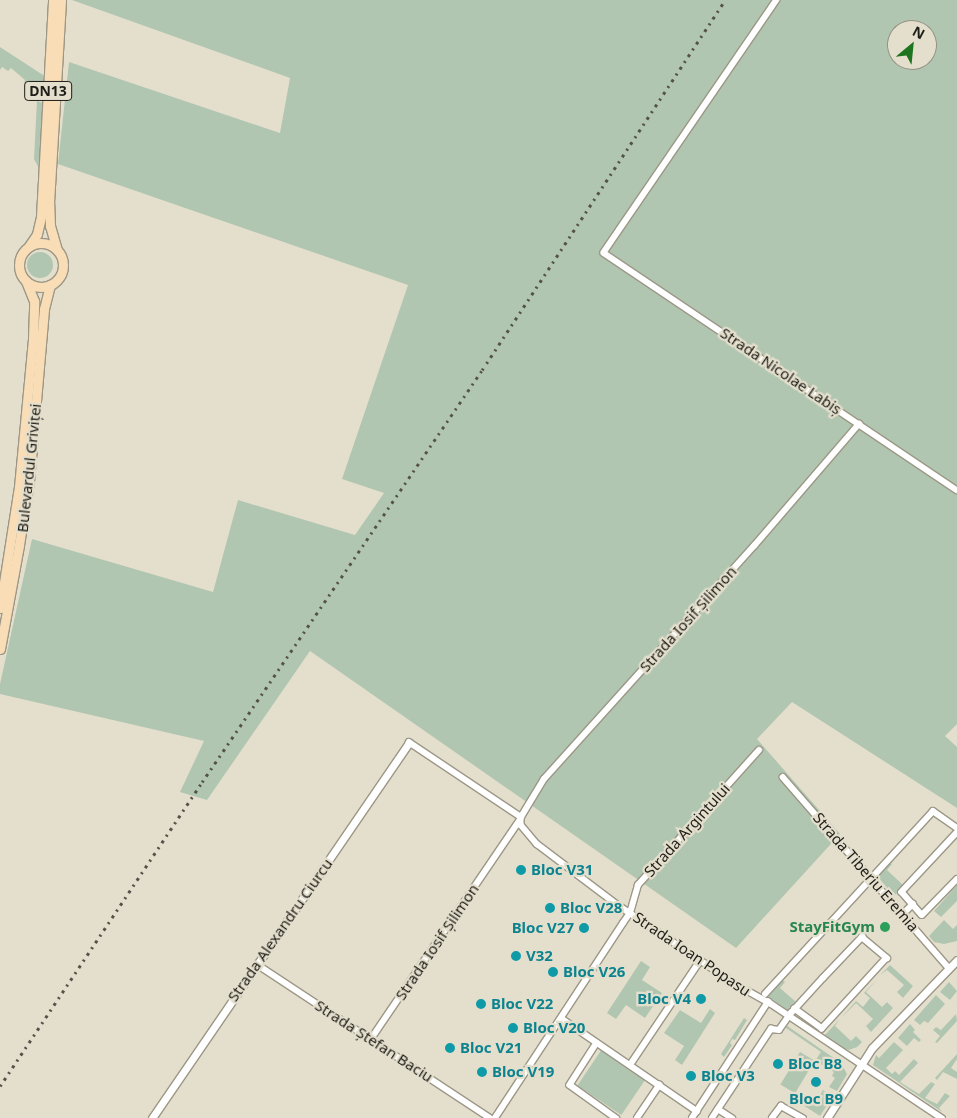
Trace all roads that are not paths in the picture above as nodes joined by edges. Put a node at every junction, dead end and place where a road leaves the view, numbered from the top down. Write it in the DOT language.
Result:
graph roads {
  1 [pos="54,0"];
  2 [pos="61,0"];
  3 [pos="777,0"];
  4 [pos="29,246"];
  5 [pos="57,250"];
  6 [pos="26,281"];
  7 [pos="50,285"];
  8 [pos="859,424"];
  9 [pos="957,490"];
  10 [pos="0,608"];
  11 [pos="0,649"];
  12 [pos="408,742"];
  13 [pos="759,750"];
  14 [pos="782,777"];
  15 [pos="521,819"];
  16 [pos="957,828"];
  17 [pos="957,834"];
  18 [pos="871,878"];
  19 [pos="957,879"];
  20 [pos="913,904"];
  21 [pos="630,913"];
  22 [pos="903,914"];
  23 [pos="957,960"];
  24 [pos="700,961"];
  25 [pos="258,965"];
  26 [pos="949,968"];
  27 [pos="765,994"];
  28 [pos="768,1002"];
  29 [pos="794,1009"];
  30 [pos="788,1016"];
  31 [pos="561,1018"];
  32 [pos="371,1039"];
  33 [pos="597,1043"];
  34 [pos="862,1063"];
  35 [pos="630,1065"];
  36 [pos="659,1085"];
  37 [pos="718,1109"];
  38 [pos="697,1111"];
  39 [pos="152,1118"];
  40 [pos="490,1118"];
  41 [pos="495,1118"];
  42 [pos="616,1118"];
  43 [pos="638,1118"];
  44 [pos="692,1118"];
  45 [pos="712,1118"];
  46 [pos="732,1118"];
  47 [pos="772,1118"];
  48 [pos="803,1118"];
  49 [pos="827,1118"];
  50 [pos="942,1118"];
  1 -- 4 [label="main road, DN13"];
  2 -- 5 [label="main road"];
  3 -- 8 [label="street, Strada Nicolae Labiș"];
  4 -- 5 [label="main road"];
  4 -- 6 [label="main road"];
  5 -- 7 [label="main road"];
  6 -- 7 [label="main road"];
  6 -- 10 [label="main road, Bulevardul Griviței"];
  7 -- 11 [label="main road, Bulevardul Griviței"];
  8 -- 9 [label="street, Strada Nicolae Labiș"];
  8 -- 15 [label="street, Strada Iosif Șilimon"];
  12 -- 15 [label="street, Strada Ioan Popasu"];
  12 -- 25 [label="street, Strada Alexandru Ciurcu"];
  13 -- 21 [label="street, Strada Argintului"];
  14 -- 18 [label="street, Strada Tiberiu Eremia"];
  15 -- 21 [label="street, Strada Ioan Popasu"];
  15 -- 32 [label="street, Strada Iosif Șilimon"];
  16 -- 18 [label="street"];
  17 -- 20 [label="street"];
  18 -- 22 [label="street, Strada Tiberiu Eremia"];
  18 -- 27 [label="street"];
  19 -- 20 [label="street"];
  20 -- 22 [label="street"];
  21 -- 24 [label="street, Strada Ioan Popasu"];
  21 -- 31 [label="street, Strada Argintului"];
  22 -- 26 [label="street, Strada Tiberiu Eremia"];
  23 -- 26 [label="street"];
  24 -- 28 [label="street, Strada Ioan Popasu"];
  24 -- 35 [label="street"];
  25 -- 32 [label="street, Strada Ștefan Baciu"];
  25 -- 39 [label="street, Strada Alexandru Ciurcu"];
  26 -- 34 [label="street"];
  28 -- 30 [label="street, Strada Ioan Popasu"];
  28 -- 38 [label="street"];
  29 -- 29 [label="street"];
  29 -- 30 [label="street"];
  30 -- 34 [label="street, Strada Ioan Popasu"];
  30 -- 37 [label="street"];
  31 -- 33 [label="street"];
  31 -- 41 [label="street, Strada Argintului"];
  32 -- 40 [label="street, Strada Ștefan Baciu"];
  33 -- 35 [label="street"];
  33 -- 42 [label="street"];
  34 -- 49 [label="street"];
  34 -- 50 [label="street, Strada Ioan Popasu"];
  35 -- 36 [label="street"];
  36 -- 38 [label="street"];
  36 -- 43 [label="street"];
  37 -- 45 [label="street"];
  37 -- 46 [label="street"];
  38 -- 44 [label="street"];
  47 -- 48 [label="street"];
}
